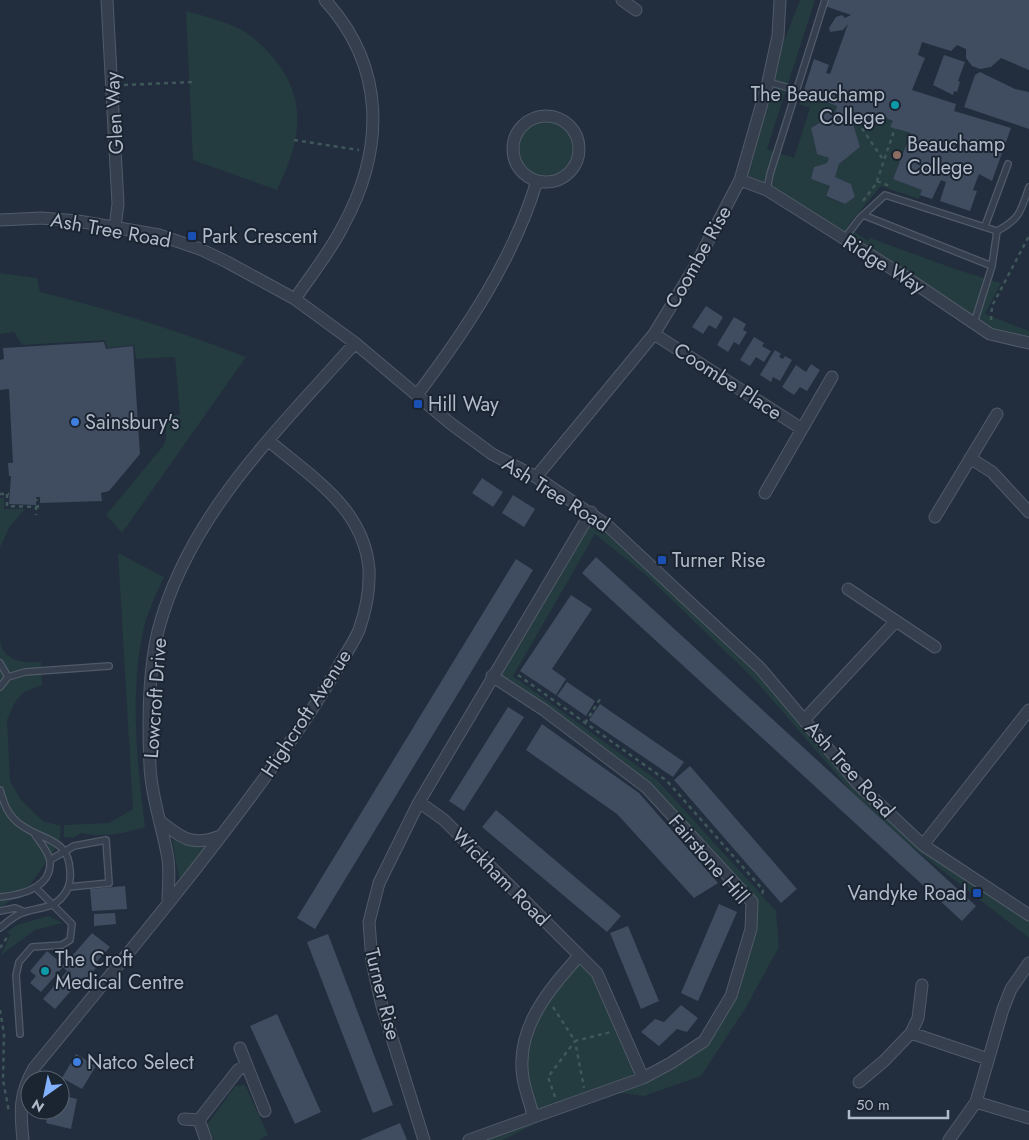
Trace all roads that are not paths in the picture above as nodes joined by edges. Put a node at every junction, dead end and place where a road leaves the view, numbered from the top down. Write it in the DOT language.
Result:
graph roads {
  1 [pos="107,0"];
  2 [pos="325,0"];
  3 [pos="622,0"];
  4 [pos="780,0"];
  5 [pos="825,0"];
  6 [pos="636,10"];
  7 [pos="768,82"];
  8 [pos="797,90"];
  9 [pos="1008,164"];
  10 [pos="740,180"];
  11 [pos="537,181"];
  12 [pos="1029,187"];
  13 [pos="767,190"];
  14 [pos="863,215"];
  15 [pos="0,220"];
  16 [pos="985,226"];
  17 [pos="116,227"];
  18 [pos="997,231"];
  19 [pos="844,239"];
  20 [pos="992,266"];
  21 [pos="295,299"];
  22 [pos="974,323"];
  23 [pos="654,334"];
  24 [pos="355,343"];
  25 [pos="1029,344"];
  26 [pos="832,378"];
  27 [pos="417,395"];
  28 [pos="998,414"];
  29 [pos="802,429"];
  30 [pos="269,441"];
  31 [pos="970,458"];
  32 [pos="536,477"];
  33 [pos="766,493"];
  34 [pos="591,512"];
  35 [pos="1029,512"];
  36 [pos="934,517"];
  37 [pos="848,589"];
  38 [pos="896,622"];
  39 [pos="935,647"];
  40 [pos="0,664"];
  41 [pos="109,666"];
  42 [pos="492,676"];
  43 [pos="8,677"];
  44 [pos="0,687"];
  45 [pos="1029,710"];
  46 [pos="804,720"];
  47 [pos="0,790"];
  48 [pos="419,802"];
  49 [pos="160,821"];
  50 [pos="34,833"];
  51 [pos="222,836"];
  52 [pos="922,845"];
  53 [pos="65,850"];
  54 [pos="50,860"];
  55 [pos="68,887"];
  56 [pos="36,888"];
  57 [pos="0,897"];
  58 [pos="54,904"];
  59 [pos="168,904"];
  60 [pos="0,911"];
  61 [pos="25,912"];
  62 [pos="1029,915"];
  63 [pos="0,928"];
  64 [pos="579,956"];
  65 [pos="1029,963"];
  66 [pos="922,986"];
  67 [pos="911,1033"];
  68 [pos="20,1034"];
  69 [pos="240,1048"];
  70 [pos="988,1058"];
  71 [pos="246,1065"];
  72 [pos="642,1078"];
  73 [pos="859,1082"];
  74 [pos="976,1102"];
  75 [pos="266,1111"];
  76 [pos="533,1115"];
  77 [pos="1029,1118"];
  78 [pos="184,1119"];
  79 [pos="199,1120"];
  80 [pos="485,1138"];
  81 [pos="23,1140"];
  82 [pos="206,1140"];
  83 [pos="424,1140"];
  84 [pos="469,1140"];
  85 [pos="949,1140"];
  1 -- 17 [label="street, Glen Way"];
  2 -- 21 [label="street"];
  3 -- 6 [label="street"];
  4 -- 7 [label="street, Coombe Rise"];
  5 -- 8 [label="lane"];
  7 -- 8 [label="lane"];
  7 -- 10 [label="street, Coombe Rise"];
  8 -- 13 [label="lane"];
  9 -- 16 [label="lane"];
  10 -- 13 [label="street, Ridge Way"];
  10 -- 23 [label="street, Coombe Rise"];
  11 -- 11 [label="street"];
  11 -- 27 [label="street"];
  12 -- 18 [label="lane"];
  13 -- 19 [label="street, Ridge Way"];
  14 -- 16 [label="lane"];
  14 -- 19 [label="lane"];
  14 -- 20 [label="lane"];
  15 -- 17 [label="street, Ash Tree Road"];
  16 -- 18 [label="lane"];
  17 -- 21 [label="street, Ash Tree Road"];
  18 -- 20 [label="lane"];
  19 -- 22 [label="street, Ridge Way"];
  20 -- 22 [label="lane"];
  21 -- 24 [label="street, Ash Tree Road"];
  22 -- 25 [label="street, Ridge Way"];
  23 -- 29 [label="street, Coombe Place"];
  23 -- 32 [label="street, Coombe Rise"];
  24 -- 27 [label="street, Ash Tree Road"];
  24 -- 30 [label="street, Lowcroft Drive"];
  26 -- 29 [label="street, Coombe Place"];
  27 -- 32 [label="street, Ash Tree Road"];
  28 -- 31 [label="street"];
  29 -- 33 [label="street, Coombe Place"];
  30 -- 49 [label="street, Lowcroft Drive"];
  30 -- 51 [label="street, Highcroft Avenue"];
  31 -- 35 [label="street"];
  31 -- 36 [label="street"];
  32 -- 34 [label="street, Ash Tree Road"];
  34 -- 42 [label="street, Turner Rise"];
  34 -- 46 [label="street, Ash Tree Road"];
  37 -- 38 [label="street"];
  38 -- 39 [label="street"];
  38 -- 46 [label="street"];
  40 -- 43 [label="lane"];
  41 -- 43 [label="lane"];
  42 -- 48 [label="street, Turner Rise"];
  42 -- 72 [label="street, Fairstone Hill"];
  43 -- 44 [label="lane"];
  45 -- 52 [label="street"];
  46 -- 52 [label="street, Ash Tree Road"];
  47 -- 50 [label="lane"];
  48 -- 64 [label="street, Wickham Road"];
  48 -- 83 [label="street, Turner Rise"];
  49 -- 51 [label="street"];
  49 -- 59 [label="street, Lowcroft Drive"];
  50 -- 53 [label="lane"];
  50 -- 54 [label="lane"];
  51 -- 59 [label="street, Highcroft Avenue"];
  52 -- 62 [label="street, Ash Tree Road"];
  53 -- 54 [label="lane"];
  53 -- 55 [label="lane"];
  53 -- 55 [label="lane"];
  54 -- 56 [label="lane"];
  55 -- 58 [label="lane"];
  56 -- 57 [label="lane"];
  56 -- 58 [label="lane"];
  58 -- 61 [label="lane"];
  58 -- 68 [label="lane"];
  59 -- 81 [label="street, Highcroft Avenue"];
  60 -- 61 [label="lane"];
  61 -- 63 [label="lane"];
  64 -- 72 [label="street, Wickham Road"];
  64 -- 76 [label="street"];
  65 -- 70 [label="street"];
  66 -- 67 [label="street"];
  67 -- 70 [label="street"];
  67 -- 73 [label="street"];
  69 -- 71 [label="street"];
  70 -- 74 [label="street"];
  71 -- 75 [label="street"];
  71 -- 79 [label="street"];
  72 -- 76 [label="street, Fairstone Hill"];
  74 -- 77 [label="street"];
  74 -- 85 [label="street"];
  76 -- 80 [label="street, Fairstone Hill"];
  78 -- 79 [label="street"];
  79 -- 82 [label="street"];
  80 -- 84 [label="street, Fairstone Hill"];
}
